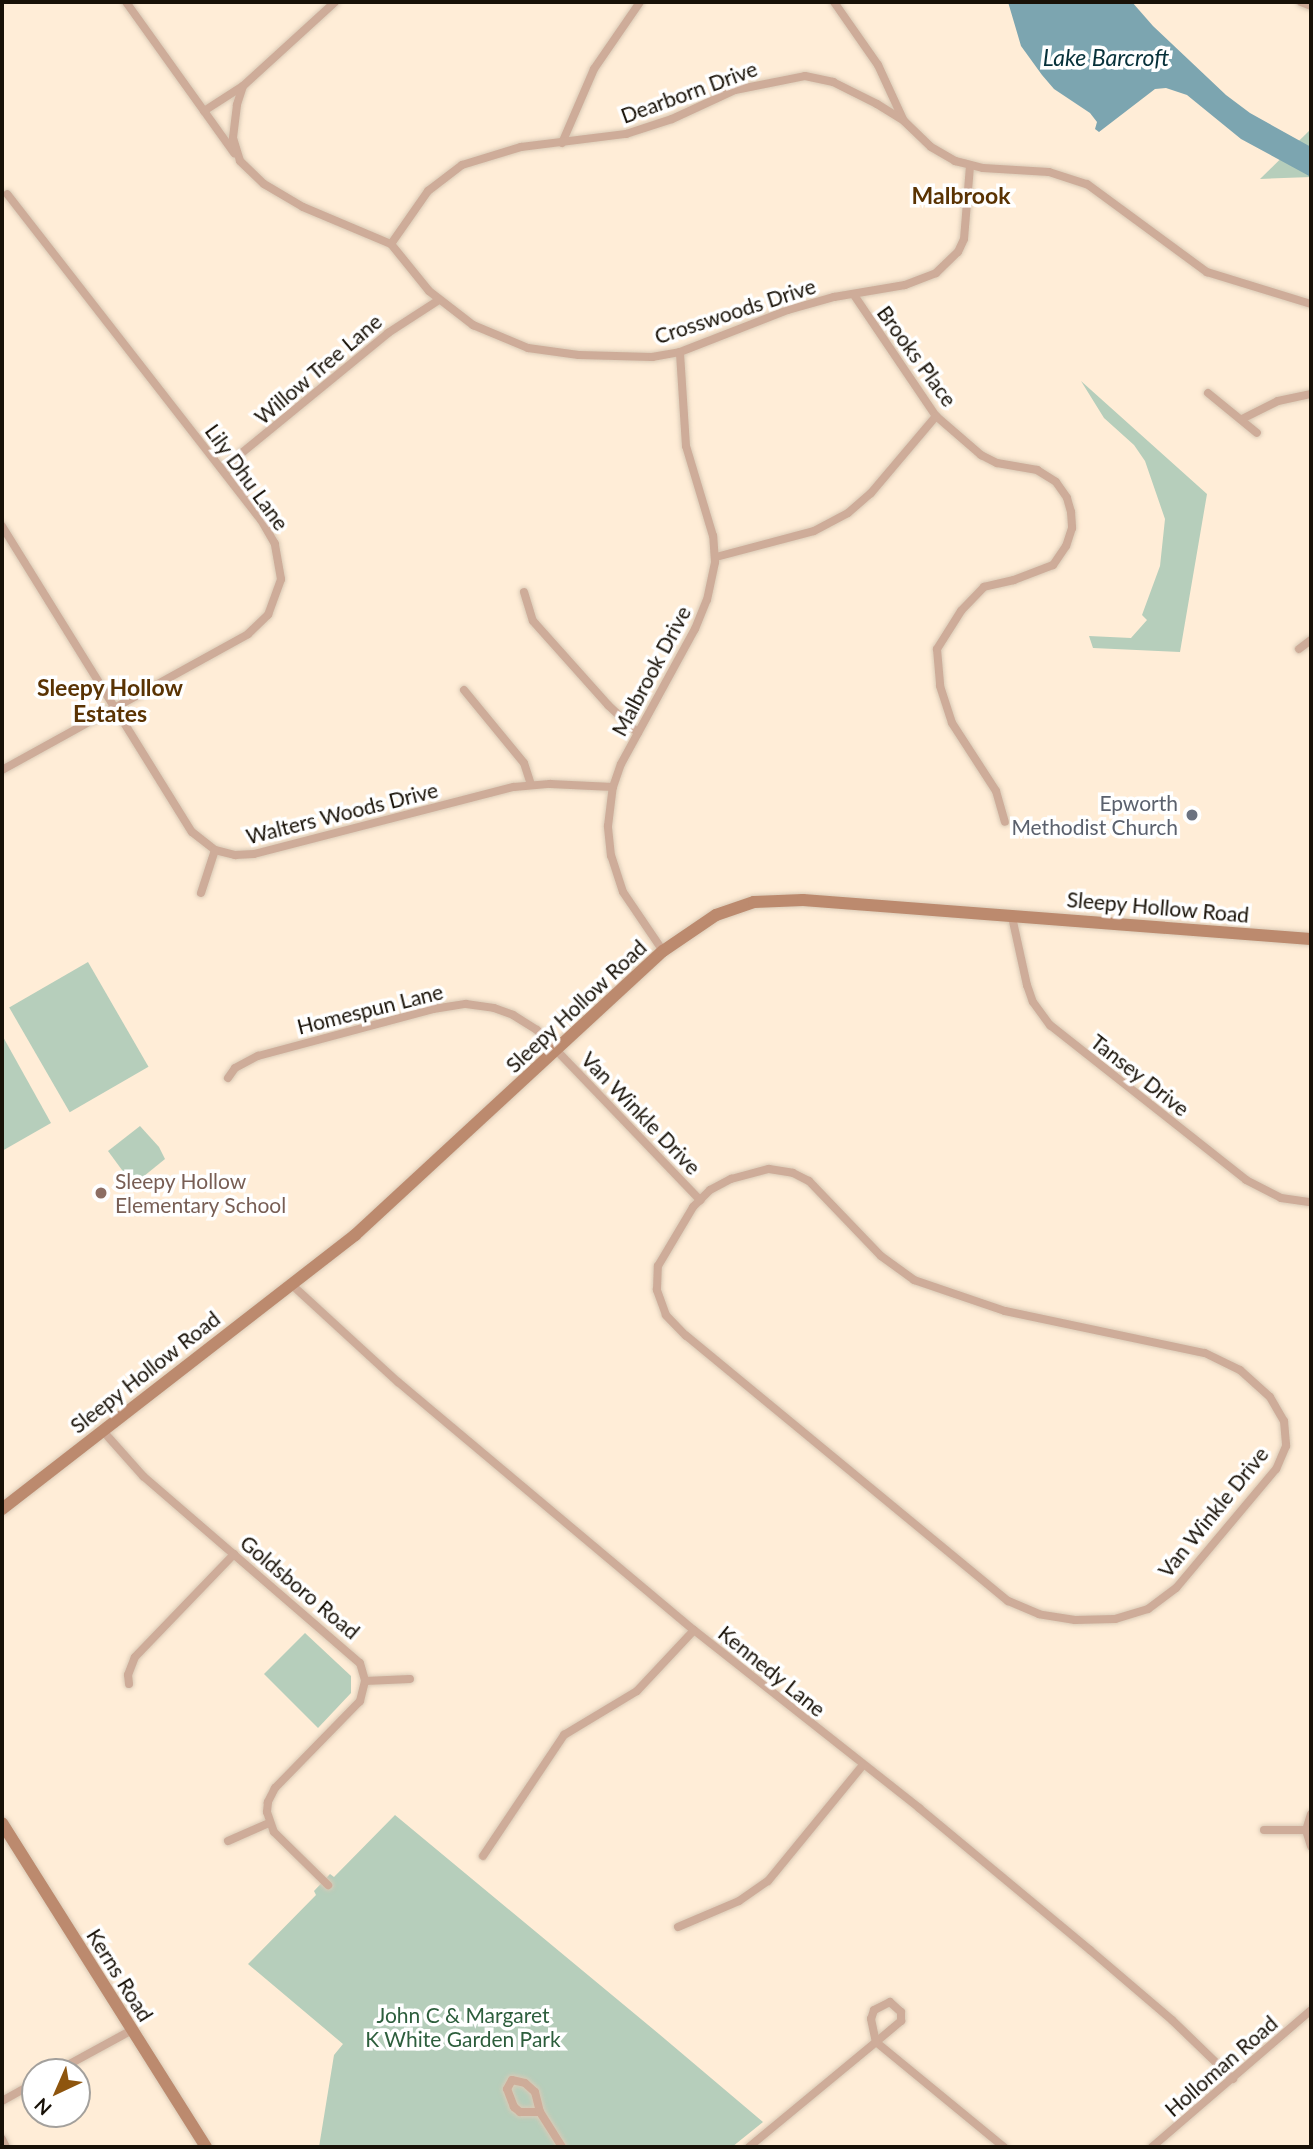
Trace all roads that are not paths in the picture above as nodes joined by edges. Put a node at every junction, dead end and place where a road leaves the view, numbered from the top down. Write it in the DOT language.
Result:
graph roads {
  1 [pos="125,2"];
  2 [pos="335,2"];
  3 [pos="640,2"];
  4 [pos="834,2"];
  5 [pos="1301,2"];
  6 [pos="1311,6"];
  7 [pos="243,86"];
  8 [pos="204,111"];
  9 [pos="904,121"];
  10 [pos="562,143"];
  11 [pos="240,161"];
  12 [pos="970,166"];
  13 [pos="7,194"];
  14 [pos="391,244"];
  15 [pos="854,295"];
  16 [pos="439,300"];
  17 [pos="1311,304"];
  18 [pos="680,352"];
  19 [pos="1209,393"];
  20 [pos="1311,394"];
  21 [pos="936,416"];
  22 [pos="1242,419"];
  23 [pos="1257,433"];
  24 [pos="222,470"];
  25 [pos="2,526"];
  26 [pos="716,557"];
  27 [pos="524,592"];
  28 [pos="1311,640"];
  29 [pos="1299,649"];
  30 [pos="464,690"];
  31 [pos="115,708"];
  32 [pos="638,733"];
  33 [pos="2,771"];
  34 [pos="531,784"];
  35 [pos="613,787"];
  36 [pos="1005,822"];
  37 [pos="215,850"];
  38 [pos="201,893"];
  39 [pos="1012,917"];
  40 [pos="1311,939"];
  41 [pos="663,951"];
  42 [pos="557,1051"];
  43 [pos="228,1078"];
  44 [pos="700,1200"];
  45 [pos="1311,1202"];
  46 [pos="292,1285"];
  47 [pos="102,1430"];
  48 [pos="2,1509"];
  49 [pos="234,1554"];
  50 [pos="694,1630"];
  51 [pos="410,1679"];
  52 [pos="365,1681"];
  53 [pos="129,1684"];
  54 [pos="862,1766"];
  55 [pos="1311,1814"];
  56 [pos="2,1823"];
  57 [pos="269,1823"];
  58 [pos="1306,1829"];
  59 [pos="1264,1830"];
  60 [pos="228,1840"];
  61 [pos="1311,1846"];
  62 [pos="482,1856"];
  63 [pos="328,1885"];
  64 [pos="678,1927"];
  65 [pos="1311,2010"];
  66 [pos="132,2030"];
  67 [pos="876,2042"];
  68 [pos="81,2058"];
  69 [pos="1233,2079"];
  70 [pos="21,2091"];
  71 [pos="2,2101"];
  72 [pos="540,2112"];
  73 [pos="2,2139"];
  74 [pos="6,2147"];
  75 [pos="206,2147"];
  76 [pos="562,2147"];
  77 [pos="749,2147"];
  78 [pos="1004,2147"];
  79 [pos="1152,2147"];
  1 -- 8 [label="street"];
  2 -- 7 [label="street"];
  3 -- 10 [label="street"];
  4 -- 9 [label="street"];
  5 -- 6 [label="street"];
  7 -- 8 [label="street"];
  7 -- 11 [label="street"];
  8 -- 11 [label="street, Crosswoods Drive"];
  9 -- 10 [label="street, Dearborn Drive"];
  9 -- 12 [label="street, Dearborn Drive"];
  10 -- 14 [label="street, Dearborn Drive"];
  11 -- 14 [label="street, Crosswoods Drive"];
  12 -- 15 [label="street, Crosswoods Drive"];
  12 -- 17 [label="street, Dearborn Drive"];
  13 -- 24 [label="street, Lily Dhu Lane"];
  14 -- 16 [label="street, Crosswoods Drive"];
  15 -- 18 [label="street, Crosswoods Drive"];
  15 -- 21 [label="street, Brooks Place"];
  16 -- 18 [label="street, Crosswoods Drive"];
  16 -- 24 [label="street, Willow Tree Lane"];
  18 -- 26 [label="street, Malbrook Drive"];
  19 -- 22 [label="street"];
  20 -- 22 [label="street"];
  21 -- 26 [label="street"];
  21 -- 36 [label="street, Brooks Place"];
  22 -- 23 [label="street"];
  24 -- 31 [label="street, Lily Dhu Lane"];
  25 -- 31 [label="street"];
  26 -- 32 [label="street, Malbrook Drive"];
  27 -- 32 [label="street"];
  28 -- 29 [label="street"];
  30 -- 34 [label="street"];
  31 -- 33 [label="street, Lily Dhu Lane"];
  31 -- 37 [label="street"];
  32 -- 35 [label="street, Malbrook Drive"];
  34 -- 35 [label="street, Walters Woods Drive"];
  34 -- 37 [label="street, Walters Woods Drive"];
  35 -- 41 [label="street, Malbrook Drive"];
  37 -- 38 [label="street"];
  39 -- 40 [label="main road, Sleepy Hollow Road"];
  39 -- 41 [label="main road, Sleepy Hollow Road"];
  39 -- 45 [label="street, Tansey Drive"];
  41 -- 42 [label="main road, Sleepy Hollow Road"];
  42 -- 43 [label="street, Homespun Lane"];
  42 -- 44 [label="street, Van Winkle Drive"];
  42 -- 46 [label="main road, Sleepy Hollow Road"];
  44 -- 44 [label="street, Van Winkle Drive"];
  46 -- 47 [label="main road, Sleepy Hollow Road"];
  46 -- 50 [label="street, Kennedy Lane"];
  47 -- 48 [label="main road, Sleepy Hollow Road"];
  47 -- 49 [label="street, Goldsboro Road"];
  49 -- 52 [label="street, Goldsboro Road"];
  49 -- 53 [label="street"];
  50 -- 54 [label="street, Kennedy Lane"];
  50 -- 62 [label="street"];
  51 -- 52 [label="street"];
  52 -- 57 [label="street"];
  54 -- 64 [label="street"];
  54 -- 69 [label="street, Kennedy Lane"];
  55 -- 58 [label="street"];
  56 -- 66 [label="main road, Kerns Road"];
  57 -- 60 [label="street"];
  57 -- 63 [label="street"];
  58 -- 59 [label="street"];
  58 -- 61 [label="street"];
  65 -- 69 [label="street, Holloman Road"];
  66 -- 68 [label="street"];
  66 -- 75 [label="main road, Kerns Road"];
  67 -- 67 [label="street"];
  67 -- 77 [label="street"];
  67 -- 78 [label="street"];
  69 -- 79 [label="street, Holloman Road"];
  70 -- 71 [label="street"];
  72 -- 72 [label="street"];
  72 -- 76 [label="street"];
  73 -- 74 [label="street"];
}
